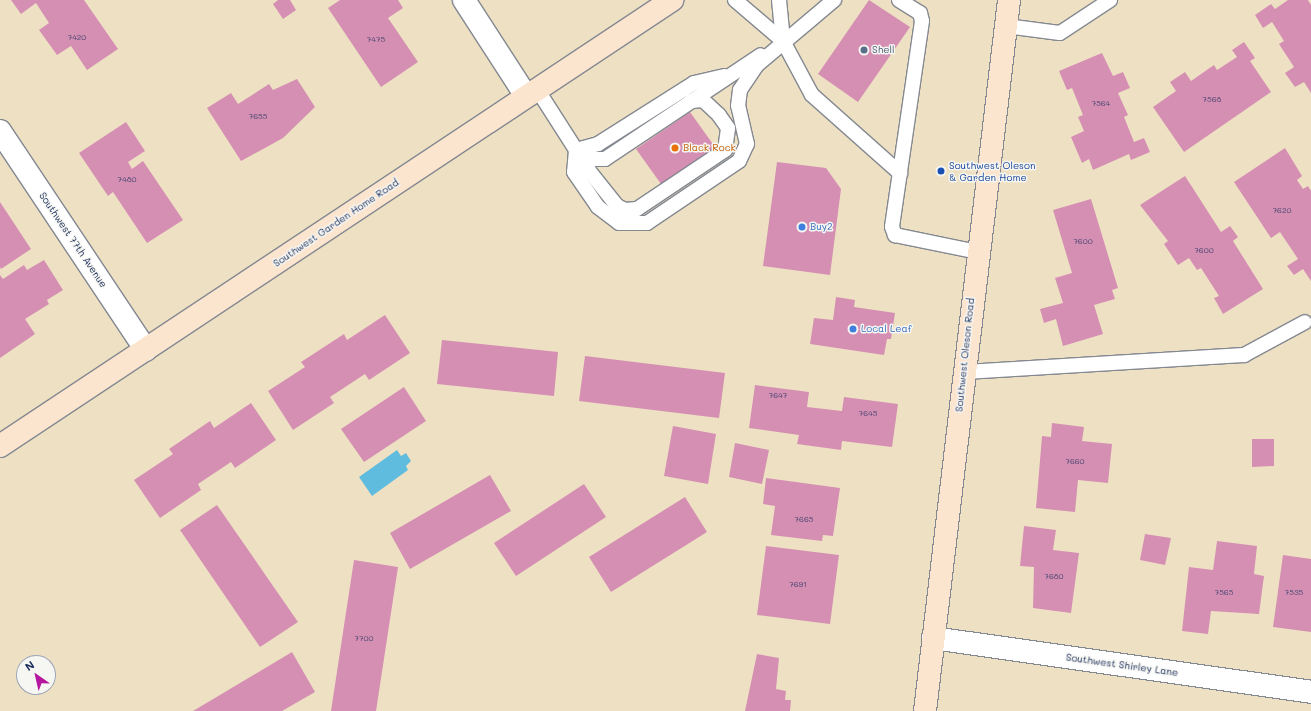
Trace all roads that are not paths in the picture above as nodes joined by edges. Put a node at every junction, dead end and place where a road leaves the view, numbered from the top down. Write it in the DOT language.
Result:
graph roads {
  1 [pos="464,0"];
  2 [pos="672,0"];
  3 [pos="735,0"];
  4 [pos="778,0"];
  5 [pos="834,0"];
  6 [pos="898,0"];
  7 [pos="1009,0"];
  8 [pos="1088,0"];
  9 [pos="1110,0"];
  10 [pos="1086,16"];
  11 [pos="1006,26"];
  12 [pos="783,41"];
  13 [pos="731,75"];
  14 [pos="531,93"];
  15 [pos="691,102"];
  16 [pos="0,131"];
  17 [pos="576,150"];
  18 [pos="900,173"];
  19 [pos="978,252"];
  20 [pos="1305,322"];
  21 [pos="146,350"];
  22 [pos="964,372"];
  23 [pos="0,446"];
  24 [pos="933,638"];
  25 [pos="1311,692"];
  26 [pos="925,711"];
  1 -- 14 [label="street"];
  2 -- 14 [label="main road, Southwest Garden Home Road"];
  3 -- 12 [label="lane"];
  4 -- 12 [label="lane"];
  5 -- 12 [label="lane"];
  6 -- 18 [label="lane"];
  7 -- 11 [label="main road, Southwest Oleson Road"];
  8 -- 10 [label="lane"];
  9 -- 10 [label="lane"];
  10 -- 11 [label="lane"];
  11 -- 19 [label="main road, Southwest Oleson Road"];
  12 -- 13 [label="lane"];
  12 -- 17 [label="lane"];
  12 -- 18 [label="lane"];
  13 -- 15 [label="lane"];
  13 -- 17 [label="lane"];
  14 -- 17 [label="lane"];
  14 -- 21 [label="main road, Southwest Garden Home Road"];
  15 -- 17 [label="lane"];
  15 -- 17 [label="lane"];
  16 -- 21 [label="street, Southwest 77th Avenue"];
  18 -- 19 [label="lane"];
  19 -- 22 [label="main road, Southwest Oleson Road"];
  20 -- 22 [label="lane"];
  21 -- 23 [label="main road, Southwest Garden Home Road"];
  22 -- 24 [label="main road, Southwest Oleson Road"];
  24 -- 25 [label="street, Southwest Shirley Lane"];
  24 -- 26 [label="main road, Southwest Oleson Road"];
}
